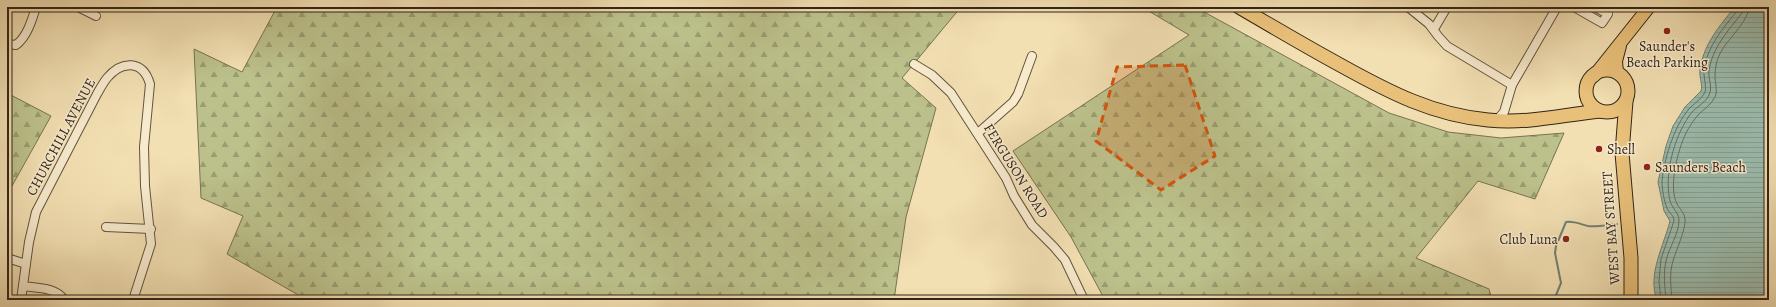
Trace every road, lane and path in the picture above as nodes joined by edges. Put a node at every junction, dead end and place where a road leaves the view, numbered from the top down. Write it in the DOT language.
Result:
graph roads {
  1 [pos="36,7"];
  2 [pos="78,7"];
  3 [pos="1239,7"];
  4 [pos="1408,7"];
  5 [pos="1447,7"];
  6 [pos="1557,7"];
  7 [pos="1574,7"];
  8 [pos="1595,7"];
  9 [pos="1649,7"];
  10 [pos="96,16"];
  11 [pos="1434,29"];
  12 [pos="1624,37"];
  13 [pos="7,44"];
  14 [pos="1032,56"];
  15 [pos="914,64"];
  16 [pos="1617,73"];
  17 [pos="1594,76"];
  18 [pos="1512,85"];
  19 [pos="1587,97"];
  20 [pos="1626,101"];
  21 [pos="1602,111"];
  22 [pos="1504,118"];
  23 [pos="1548,119"];
  24 [pos="978,133"];
  25 [pos="1622,153"];
  26 [pos="106,227"];
  27 [pos="151,229"];
  28 [pos="7,258"];
  29 [pos="26,264"];
  30 [pos="23,286"];
  31 [pos="21,300"];
  32 [pos="64,300"];
  33 [pos="133,300"];
  34 [pos="1084,300"];
  35 [pos="1631,300"];
  1 -- 13 [label="street"];
  2 -- 10 [label="street"];
  3 -- 22 [label="highway"];
  4 -- 11 [label="street"];
  5 -- 11 [label="street"];
  6 -- 18 [label="street"];
  7 -- 8 [label="street"];
  9 -- 12 [label="main road"];
  11 -- 18 [label="street"];
  12 -- 16 [label="main road"];
  12 -- 17 [label="main road"];
  14 -- 24 [label="street"];
  15 -- 24 [label="street, FERGUSON ROAD"];
  16 -- 17 [label="highway"];
  16 -- 20 [label="highway, WEST BAY STREET"];
  17 -- 19 [label="highway"];
  18 -- 22 [label="street"];
  19 -- 21 [label="highway, WEST BAY STREET"];
  19 -- 23 [label="highway"];
  20 -- 21 [label="highway"];
  20 -- 25 [label="highway, WEST BAY STREET"];
  21 -- 23 [label="highway"];
  21 -- 25 [label="highway, WEST BAY STREET"];
  22 -- 23 [label="highway"];
  24 -- 34 [label="street, FERGUSON ROAD"];
  25 -- 35 [label="highway, WEST BAY STREET"];
  26 -- 27 [label="street"];
  27 -- 29 [label="street, CHURCHILL AVENUE"];
  27 -- 33 [label="street"];
  28 -- 29 [label="street"];
  29 -- 30 [label="street, CHURCHILL AVENUE"];
  30 -- 31 [label="street, CHURCHILL AVENUE"];
  30 -- 32 [label="street"];
}
